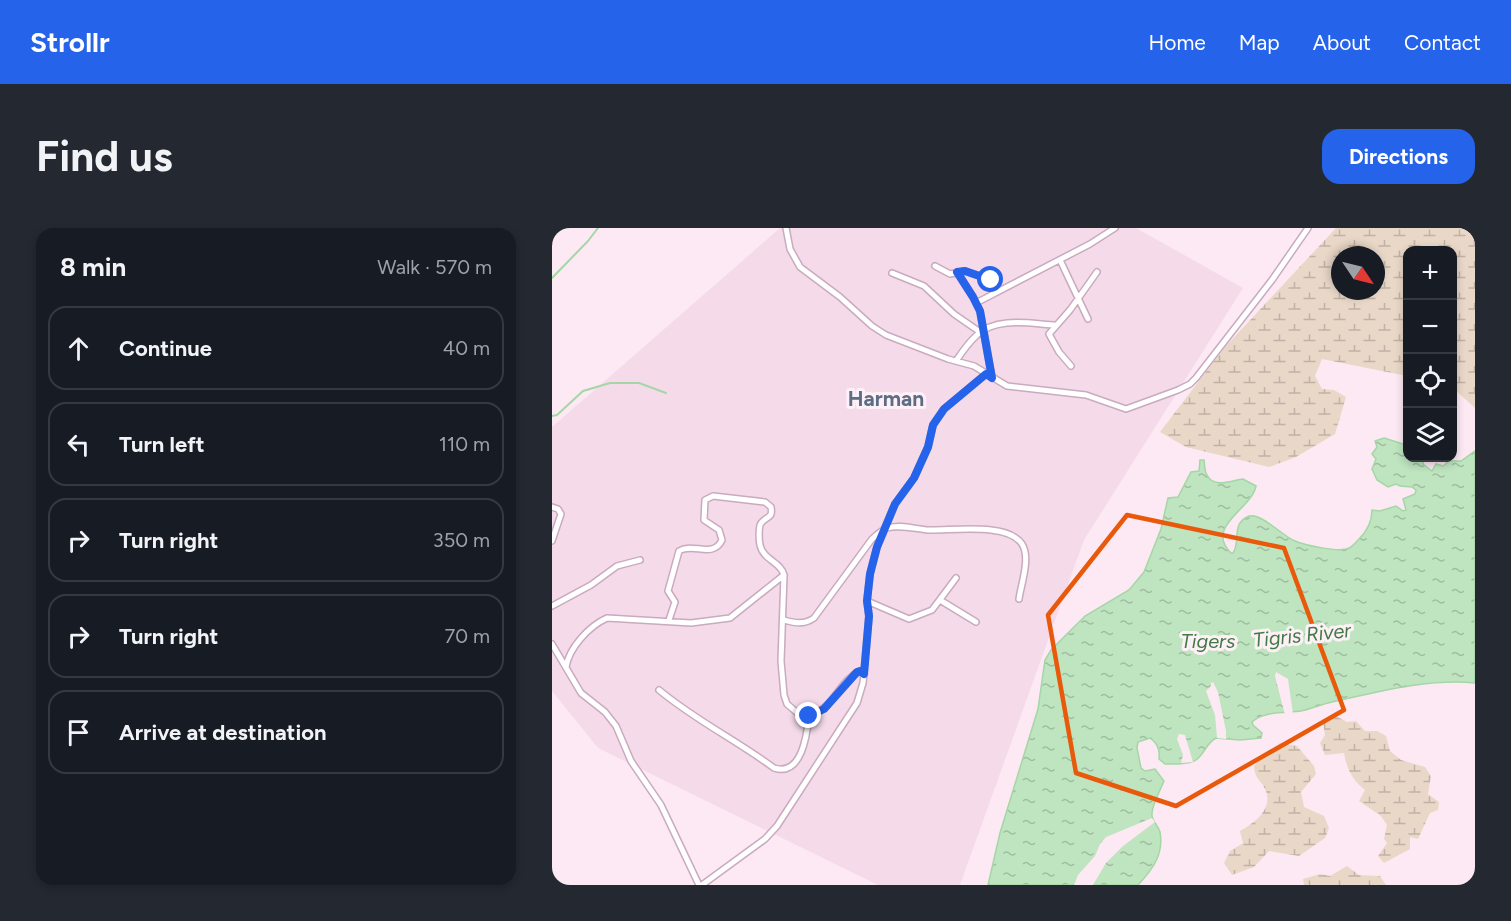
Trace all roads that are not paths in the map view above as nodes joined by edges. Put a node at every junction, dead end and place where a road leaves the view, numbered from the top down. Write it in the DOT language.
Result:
graph roads {
  1 [pos="786,228"];
  2 [pos="1115,228"];
  3 [pos="1308,228"];
  4 [pos="1060,260"];
  5 [pos="935,266"];
  6 [pos="957,272"];
  7 [pos="1097,272"];
  8 [pos="892,273"];
  9 [pos="991,280"];
  10 [pos="1079,298"];
  11 [pos="976,303"];
  12 [pos="1088,319"];
  13 [pos="1056,325"];
  14 [pos="982,331"];
  15 [pos="956,361"];
  16 [pos="1071,366"];
  17 [pos="989,376"];
  18 [pos="552,507"];
  19 [pos="886,528"];
  20 [pos="552,541"];
  21 [pos="640,560"];
  22 [pos="784,575"];
  23 [pos="956,578"];
  24 [pos="1019,598"];
  25 [pos="940,600"];
  26 [pos="867,601"];
  27 [pos="552,606"];
  28 [pos="669,620"];
  29 [pos="784,620"];
  30 [pos="976,622"];
  31 [pos="552,644"];
  32 [pos="566,668"];
  33 [pos="864,674"];
  34 [pos="658,690"];
  35 [pos="809,716"];
  36 [pos="700,885"];
  1 -- 15 [label="street"];
  2 -- 4 [label="street"];
  3 -- 17 [label="street"];
  4 -- 10 [label="street"];
  4 -- 11 [label="street"];
  5 -- 6 [label="street"];
  6 -- 9 [label="street"];
  6 -- 11 [label="street"];
  7 -- 10 [label="street"];
  8 -- 14 [label="street"];
  10 -- 12 [label="street"];
  10 -- 13 [label="street"];
  11 -- 14 [label="street"];
  13 -- 14 [label="street"];
  13 -- 16 [label="street"];
  14 -- 15 [label="street"];
  14 -- 17 [label="street"];
  15 -- 17 [label="street"];
  17 -- 19 [label="street"];
  18 -- 20 [label="street"];
  19 -- 24 [label="street"];
  19 -- 26 [label="street"];
  19 -- 29 [label="street"];
  21 -- 27 [label="street"];
  22 -- 28 [label="street"];
  22 -- 28 [label="street"];
  22 -- 29 [label="street"];
  23 -- 25 [label="street"];
  25 -- 26 [label="street"];
  25 -- 30 [label="street"];
  26 -- 33 [label="street"];
  28 -- 32 [label="street"];
  29 -- 35 [label="street"];
  31 -- 32 [label="street"];
  32 -- 36 [label="street"];
  33 -- 35 [label="street"];
  33 -- 36 [label="street"];
  34 -- 35 [label="street"];
}
